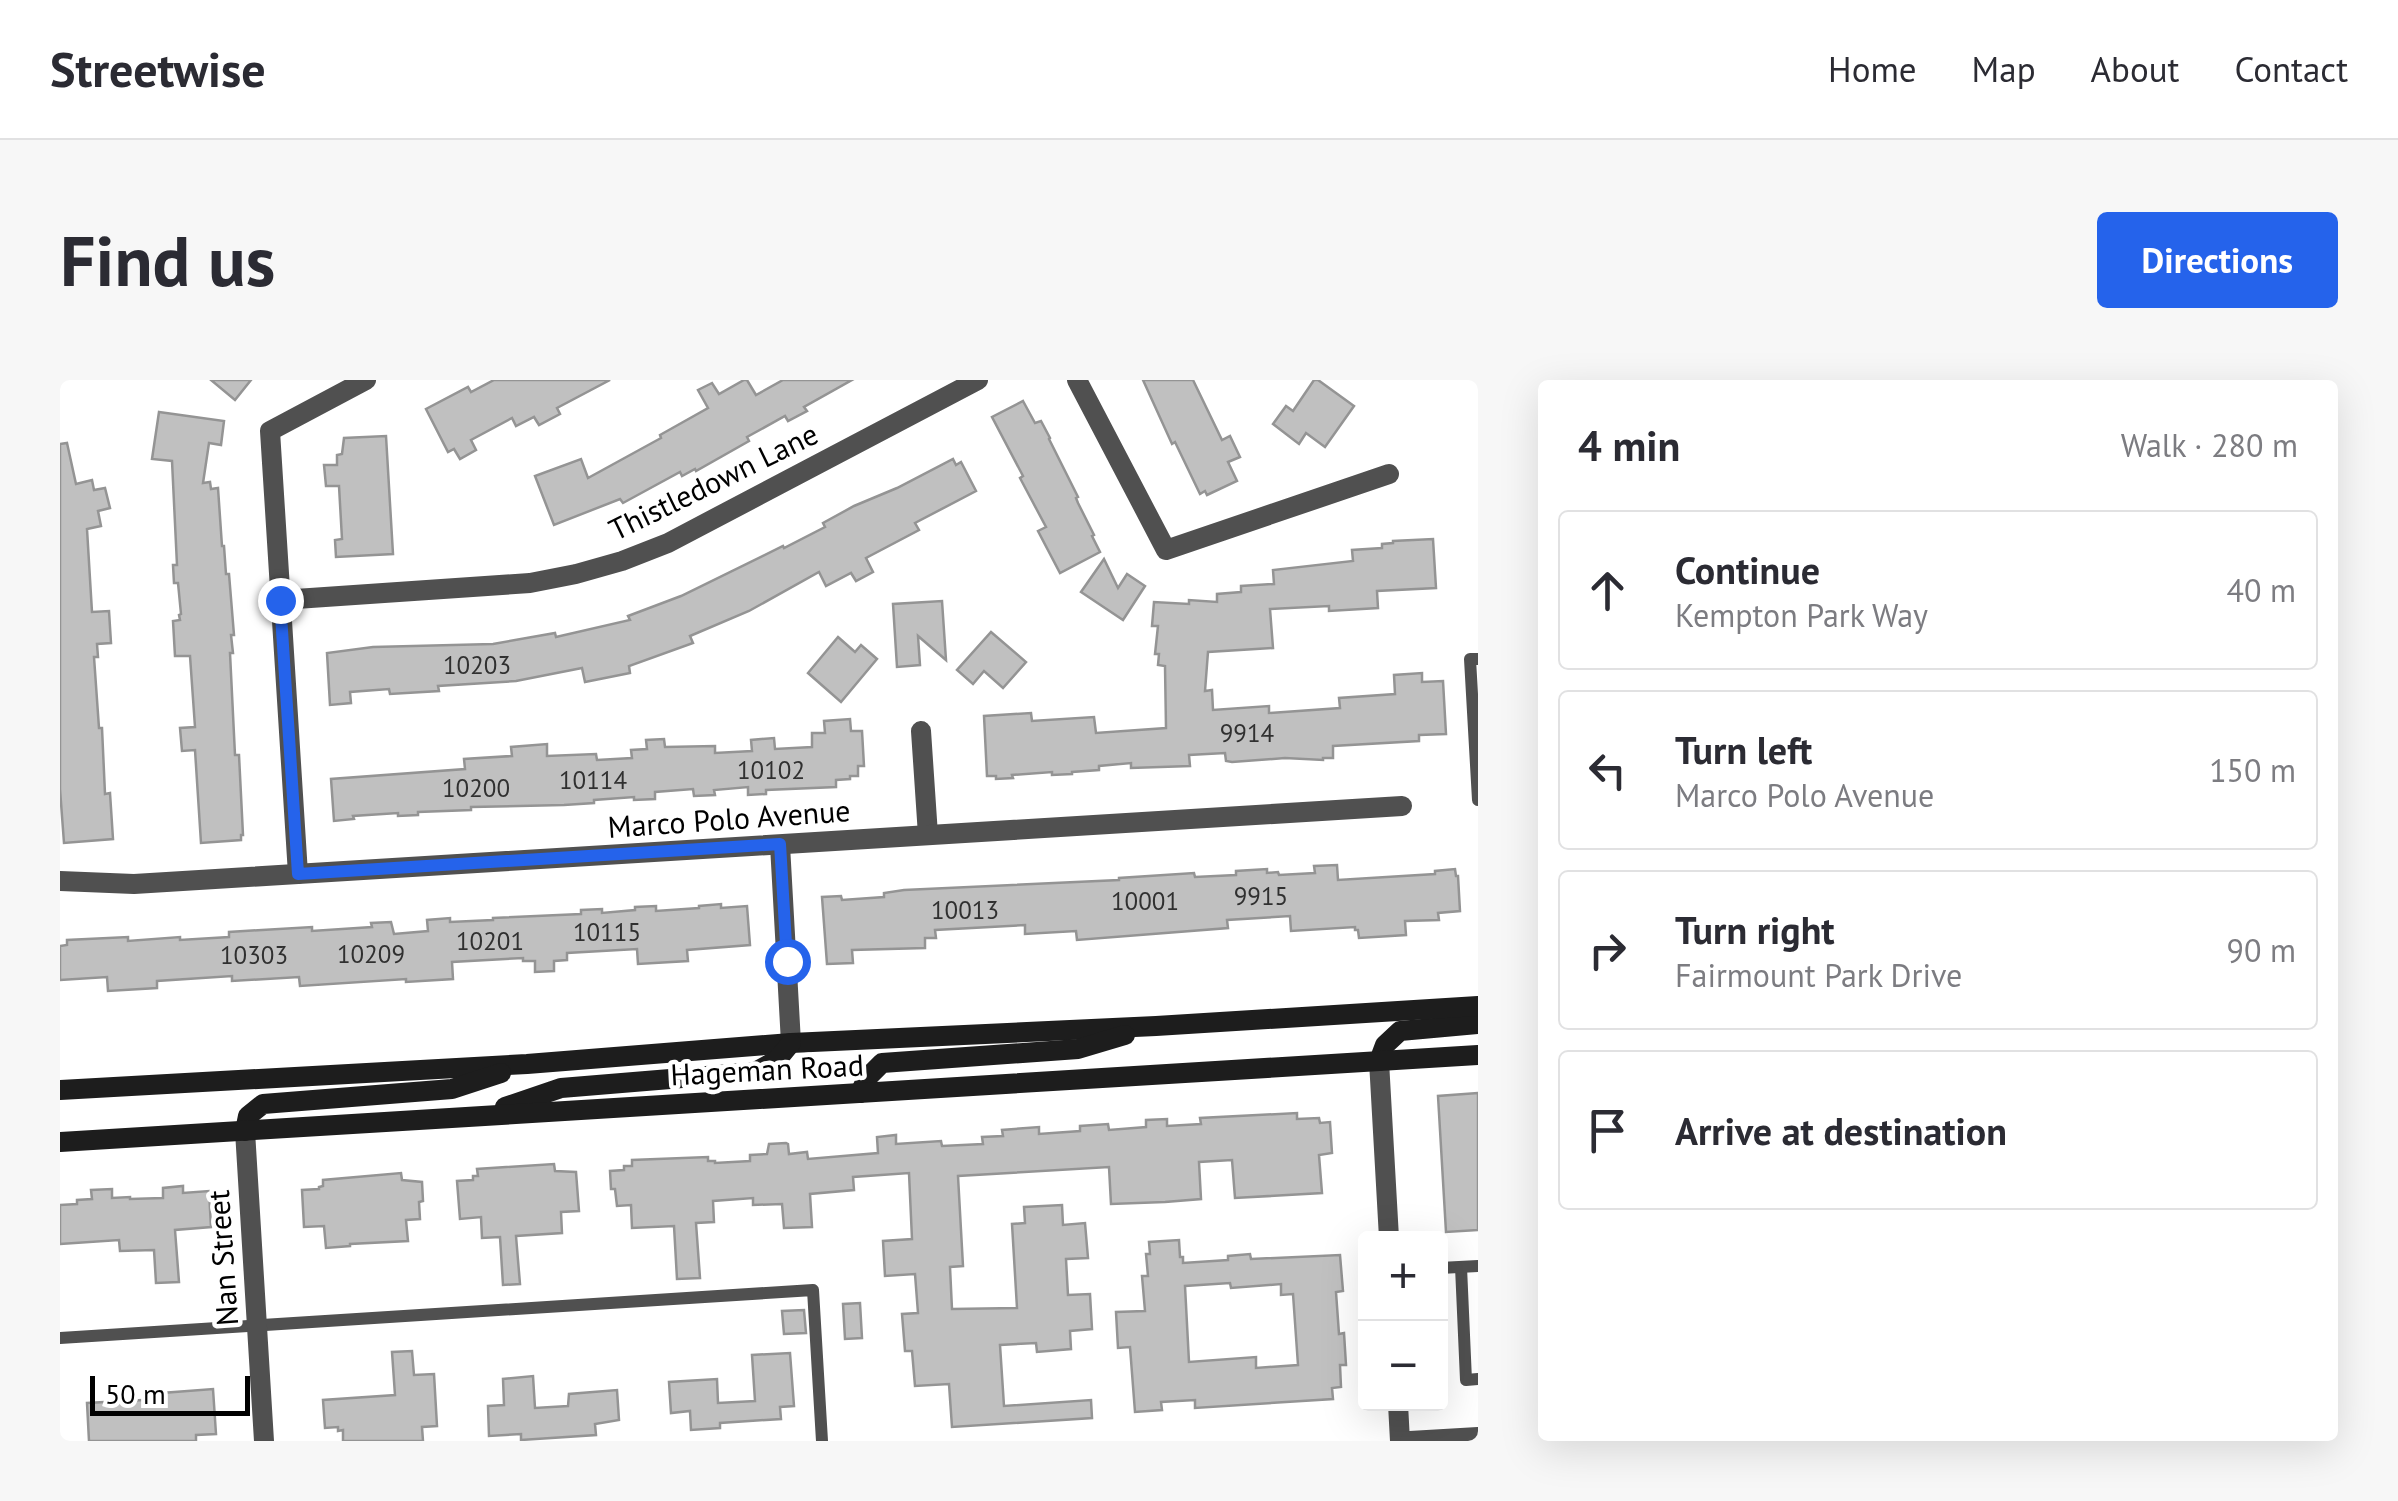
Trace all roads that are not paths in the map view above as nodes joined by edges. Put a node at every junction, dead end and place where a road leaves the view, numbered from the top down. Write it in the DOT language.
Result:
graph roads {
  1 [pos="366,380"];
  2 [pos="978,380"];
  3 [pos="1077,380"];
  4 [pos="1389,474"];
  5 [pos="280,600"];
  6 [pos="1478,659"];
  7 [pos="921,731"];
  8 [pos="1478,800"];
  9 [pos="1402,806"];
  10 [pos="928,835"];
  11 [pos="780,844"];
  12 [pos="298,874"];
  13 [pos="60,881"];
  14 [pos="1478,1006"];
  15 [pos="1478,1024"];
  16 [pos="1156,1026"];
  17 [pos="791,1043"];
  18 [pos="1478,1055"];
  19 [pos="1379,1061"];
  20 [pos="527,1064"];
  21 [pos="60,1090"];
  22 [pos="860,1094"];
  23 [pos="480,1116"];
  24 [pos="244,1132"];
  25 [pos="60,1142"];
  26 [pos="1389,1231"];
  27 [pos="1478,1266"];
  28 [pos="1460,1267"];
  29 [pos="1448,1268"];
  30 [pos="257,1326"];
  31 [pos="60,1338"];
  32 [pos="1478,1379"];
  33 [pos="1398,1411"];
  34 [pos="1478,1437"];
  35 [pos="264,1441"];
  36 [pos="822,1441"];
  37 [pos="1400,1441"];
  38 [pos="1410,1441"];
  1 -- 5 [label="street"];
  2 -- 5 [label="street, Thistledown Lane"];
  3 -- 4 [label="street"];
  5 -- 12 [label="street"];
  6 -- 8 [label="lane"];
  7 -- 10 [label="street"];
  9 -- 10 [label="street, Marco Polo Avenue"];
  10 -- 11 [label="street, Marco Polo Avenue"];
  11 -- 12 [label="street, Marco Polo Avenue"];
  11 -- 17 [label="street"];
  12 -- 13 [label="street, Marco Polo Avenue"];
  14 -- 16 [label="main road, Hageman Road"];
  15 -- 19 [label="main road"];
  16 -- 17 [label="main road, Hageman Road"];
  16 -- 22 [label="main road"];
  17 -- 20 [label="main road, Hageman Road"];
  17 -- 23 [label="main road"];
  18 -- 19 [label="main road, Hageman Road"];
  19 -- 22 [label="main road, Hageman Road"];
  19 -- 26 [label="street"];
  20 -- 21 [label="main road, Hageman Road"];
  20 -- 24 [label="main road"];
  22 -- 23 [label="main road, Hageman Road"];
  23 -- 24 [label="main road, Hageman Road"];
  24 -- 25 [label="main road, Hageman Road"];
  24 -- 30 [label="street, Nan Street"];
  27 -- 28 [label="lane"];
  28 -- 29 [label="lane"];
  28 -- 32 [label="lane"];
  30 -- 31 [label="lane"];
  30 -- 35 [label="street, Nan Street"];
  30 -- 36 [label="lane"];
  33 -- 37 [label="street"];
  34 -- 38 [label="street"];
}
